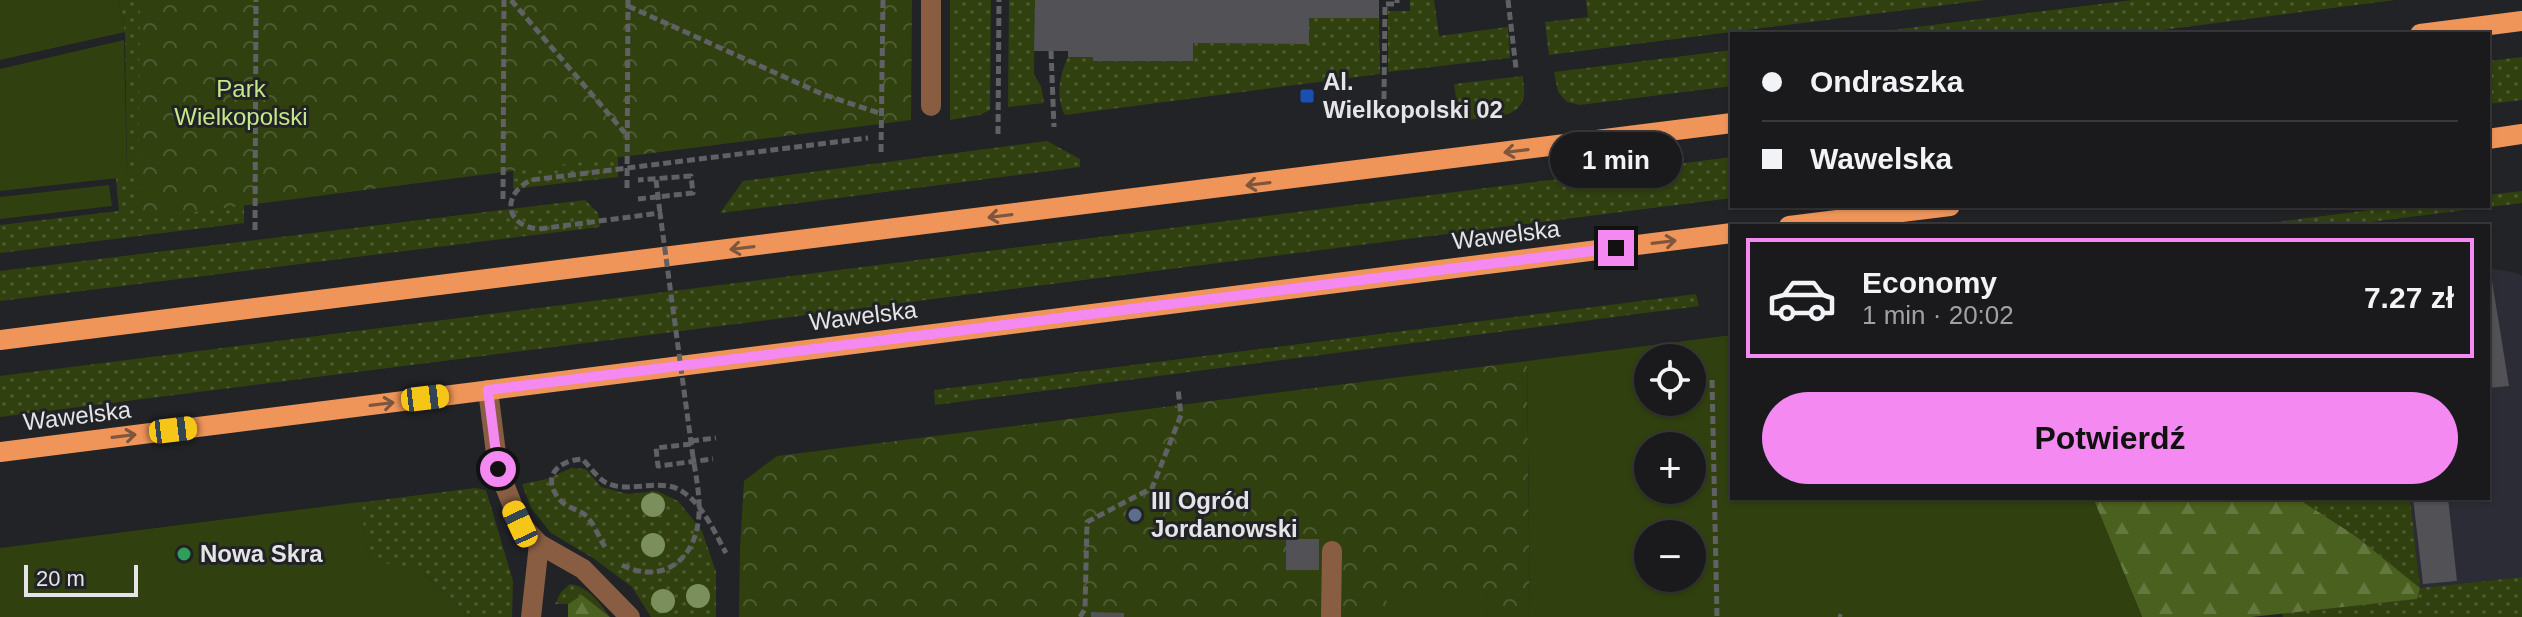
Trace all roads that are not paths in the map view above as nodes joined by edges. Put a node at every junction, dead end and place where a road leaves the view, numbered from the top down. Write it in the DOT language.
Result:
graph roads {
  1 [pos="931,0"];
  2 [pos="2522,21"];
  3 [pos="2436,32"];
  4 [pos="931,106"];
  5 [pos="1730,123"];
  6 [pos="2522,134"];
  7 [pos="2490,139"];
  8 [pos="1934,208"];
  9 [pos="1805,224"];
  10 [pos="1730,233"];
  11 [pos="0,340"];
  12 [pos="488,390"];
  13 [pos="0,452"];
  14 [pos="539,544"];
  15 [pos="1332,551"];
  16 [pos="531,617"];
  17 [pos="630,617"];
  18 [pos="1331,617"];
  1 -- 4 [label="street"];
  2 -- 3 [label="main road"];
  5 -- 11 [label="main road, one-way"];
  6 -- 7 [label="main road"];
  8 -- 9 [label="main road"];
  12 -- 10 [label="main road, Wawelska, one-way"];
  13 -- 12 [label="main road, Wawelska, one-way"];
  12 -- 14 [label="street"];
  14 -- 16 [label="street"];
  14 -- 17 [label="street"];
  15 -- 18 [label="street"];
}
